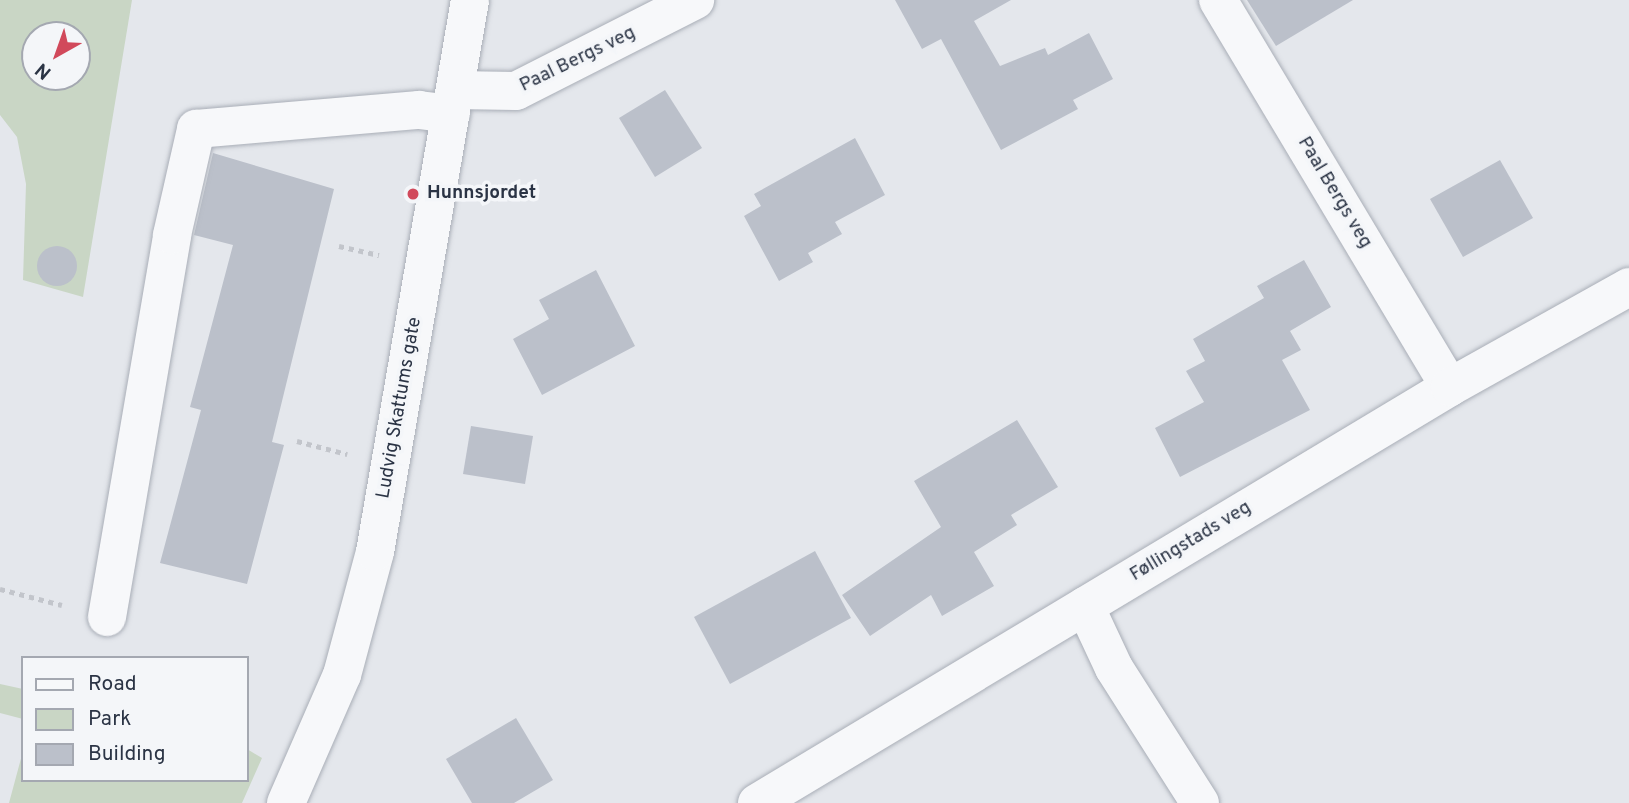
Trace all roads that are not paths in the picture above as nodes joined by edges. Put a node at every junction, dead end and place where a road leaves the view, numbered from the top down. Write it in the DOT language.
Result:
graph roads {
  1 [pos="470,0"];
  2 [pos="695,0"];
  3 [pos="1218,0"];
  4 [pos="453,102"];
  5 [pos="1629,287"];
  6 [pos="1450,387"];
  7 [pos="1085,606"];
  8 [pos="107,617"];
  9 [pos="286,803"];
  10 [pos="757,803"];
  11 [pos="1200,803"];
  1 -- 4 [label="street, Ludvig Skattums gate"];
  2 -- 4 [label="street, Paal Bergs veg"];
  3 -- 6 [label="street, Paal Bergs veg"];
  4 -- 8 [label="street, Paal Bergs veg"];
  4 -- 9 [label="street, Ludvig Skattums gate"];
  5 -- 6 [label="street, Føllingstads veg"];
  6 -- 7 [label="street, Føllingstads veg"];
  7 -- 10 [label="street, Føllingstads veg"];
  7 -- 11 [label="street"];
}
